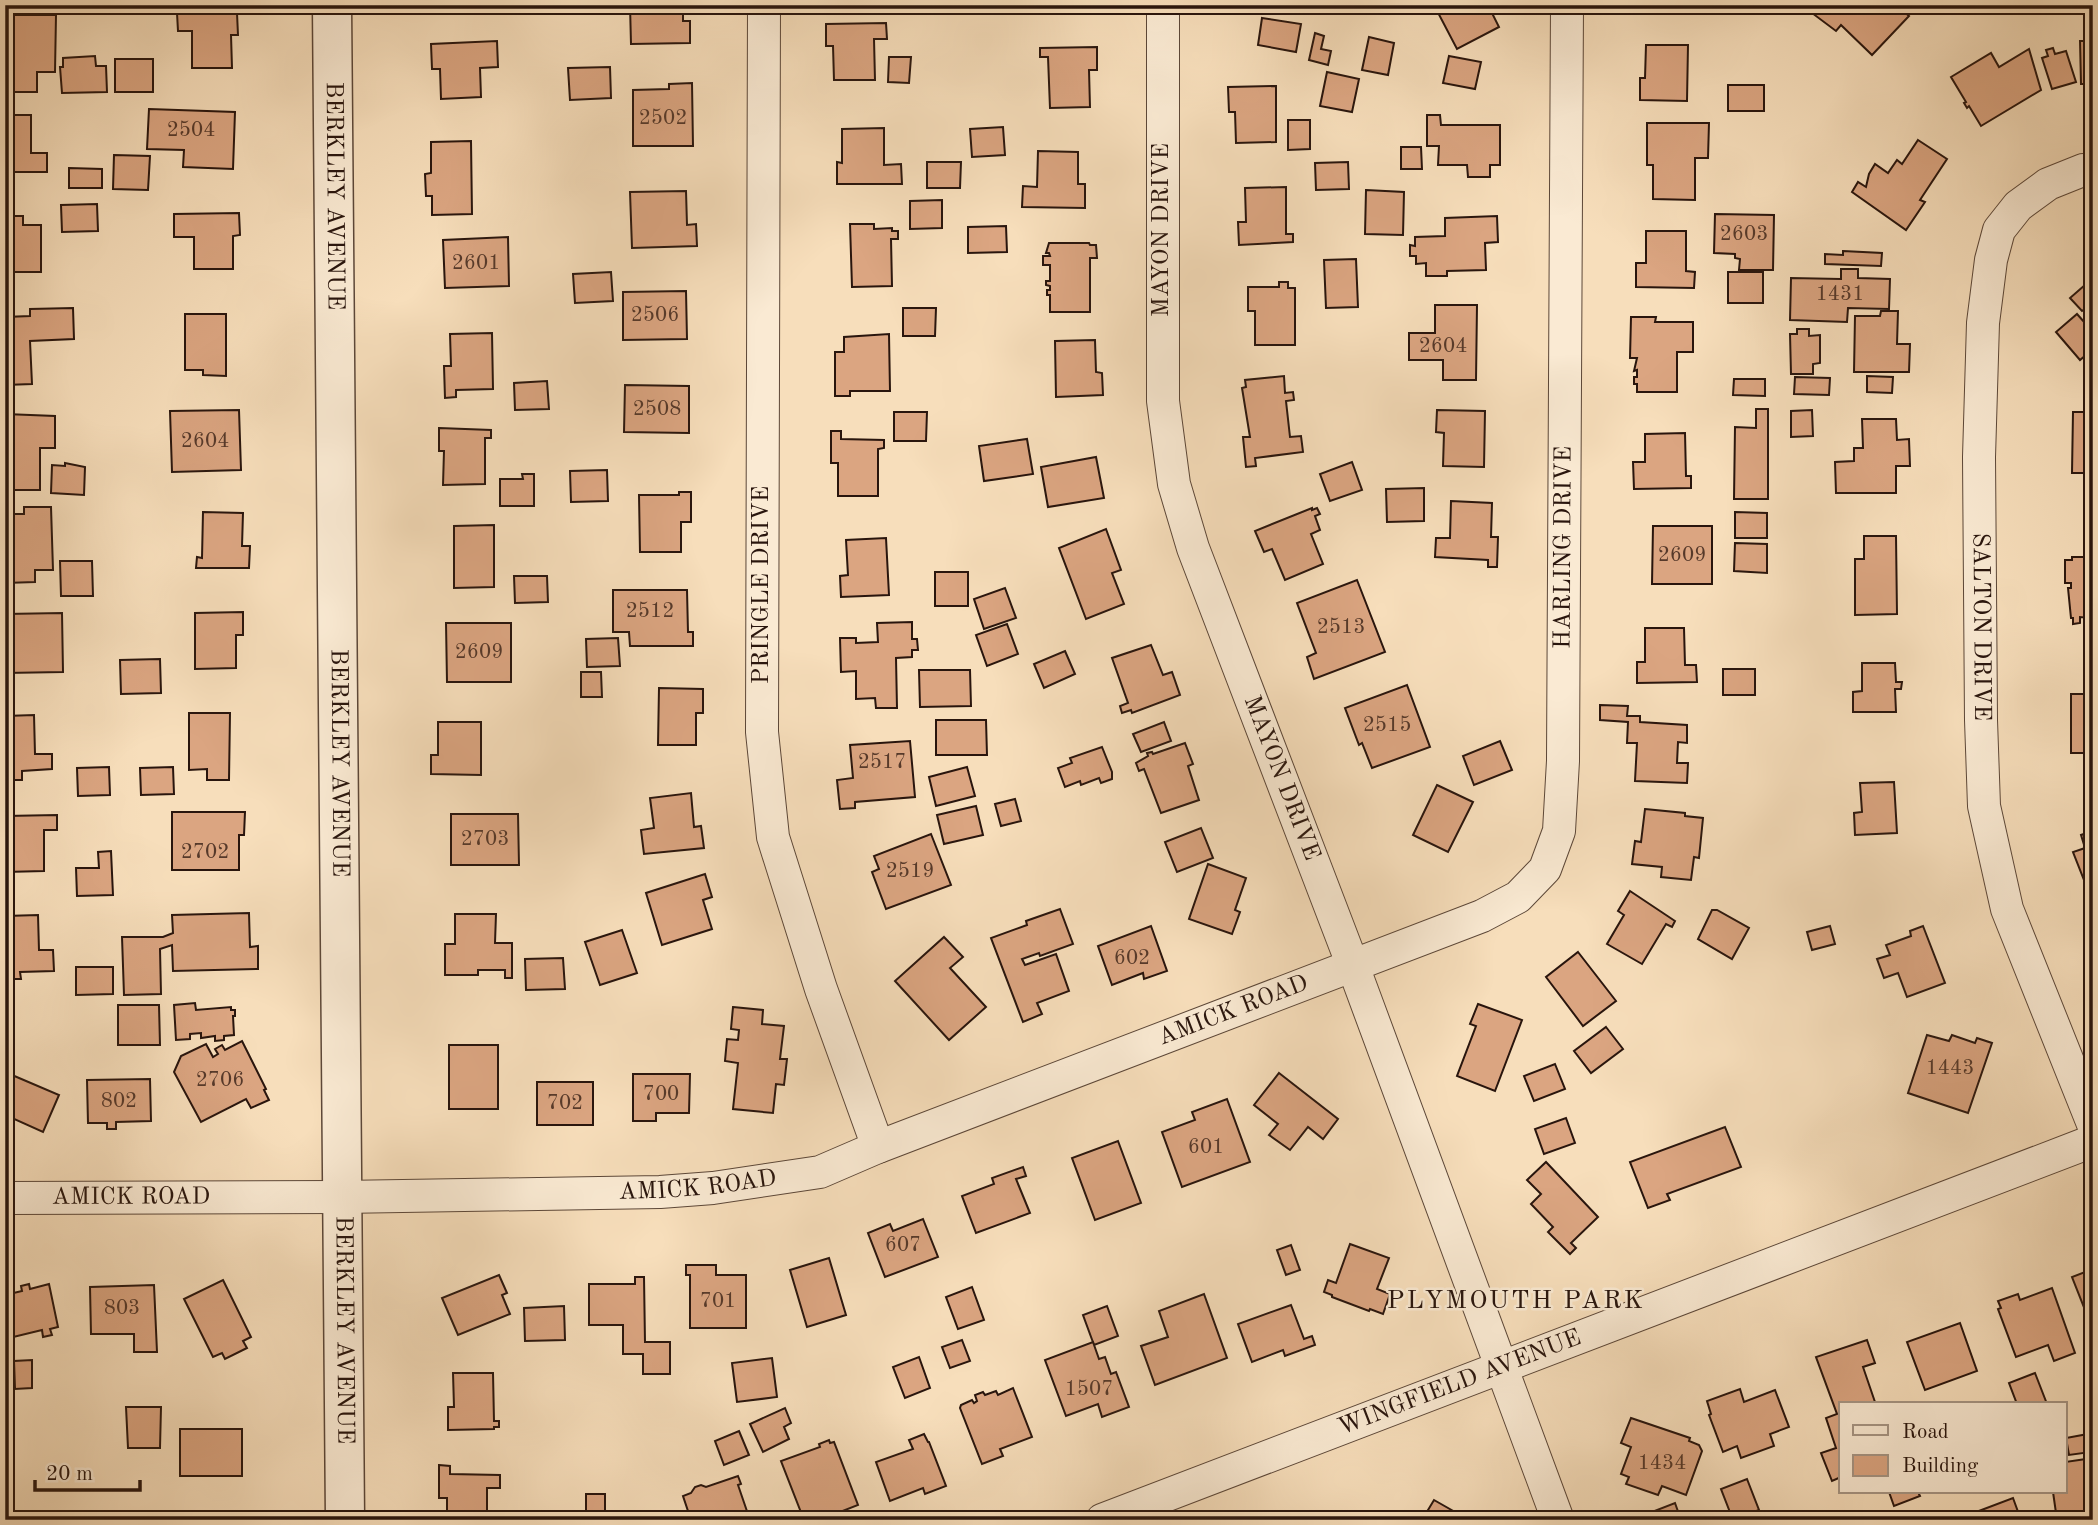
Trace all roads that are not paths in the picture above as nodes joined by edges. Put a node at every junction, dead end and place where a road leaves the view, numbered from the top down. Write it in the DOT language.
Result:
graph roads {
  1 [pos="332,5"];
  2 [pos="764,5"];
  3 [pos="1163,5"];
  4 [pos="1567,5"];
  5 [pos="2093,170"];
  6 [pos="1353,966"];
  7 [pos="2093,1124"];
  8 [pos="2093,1141"];
  9 [pos="878,1147"];
  10 [pos="341,1197"];
  11 [pos="5,1198"];
  12 [pos="1502,1368"];
  13 [pos="345,1520"];
  14 [pos="1102,1520"];
  15 [pos="1558,1520"];
  1 -- 10 [label="street, BERKLEY AVENUE"];
  2 -- 9 [label="street, PRINGLE DRIVE"];
  3 -- 6 [label="street, MAYON DRIVE"];
  4 -- 6 [label="street, HARLING DRIVE"];
  5 -- 7 [label="street, SALTON DRIVE"];
  6 -- 9 [label="street, AMICK ROAD"];
  6 -- 12 [label="street, MAYON DRIVE"];
  8 -- 12 [label="street, WINGFIELD AVENUE"];
  9 -- 10 [label="street, AMICK ROAD"];
  10 -- 11 [label="street, AMICK ROAD"];
  10 -- 13 [label="street, BERKLEY AVENUE"];
  12 -- 14 [label="street, WINGFIELD AVENUE"];
  12 -- 15 [label="street, MAYON DRIVE"];
}
